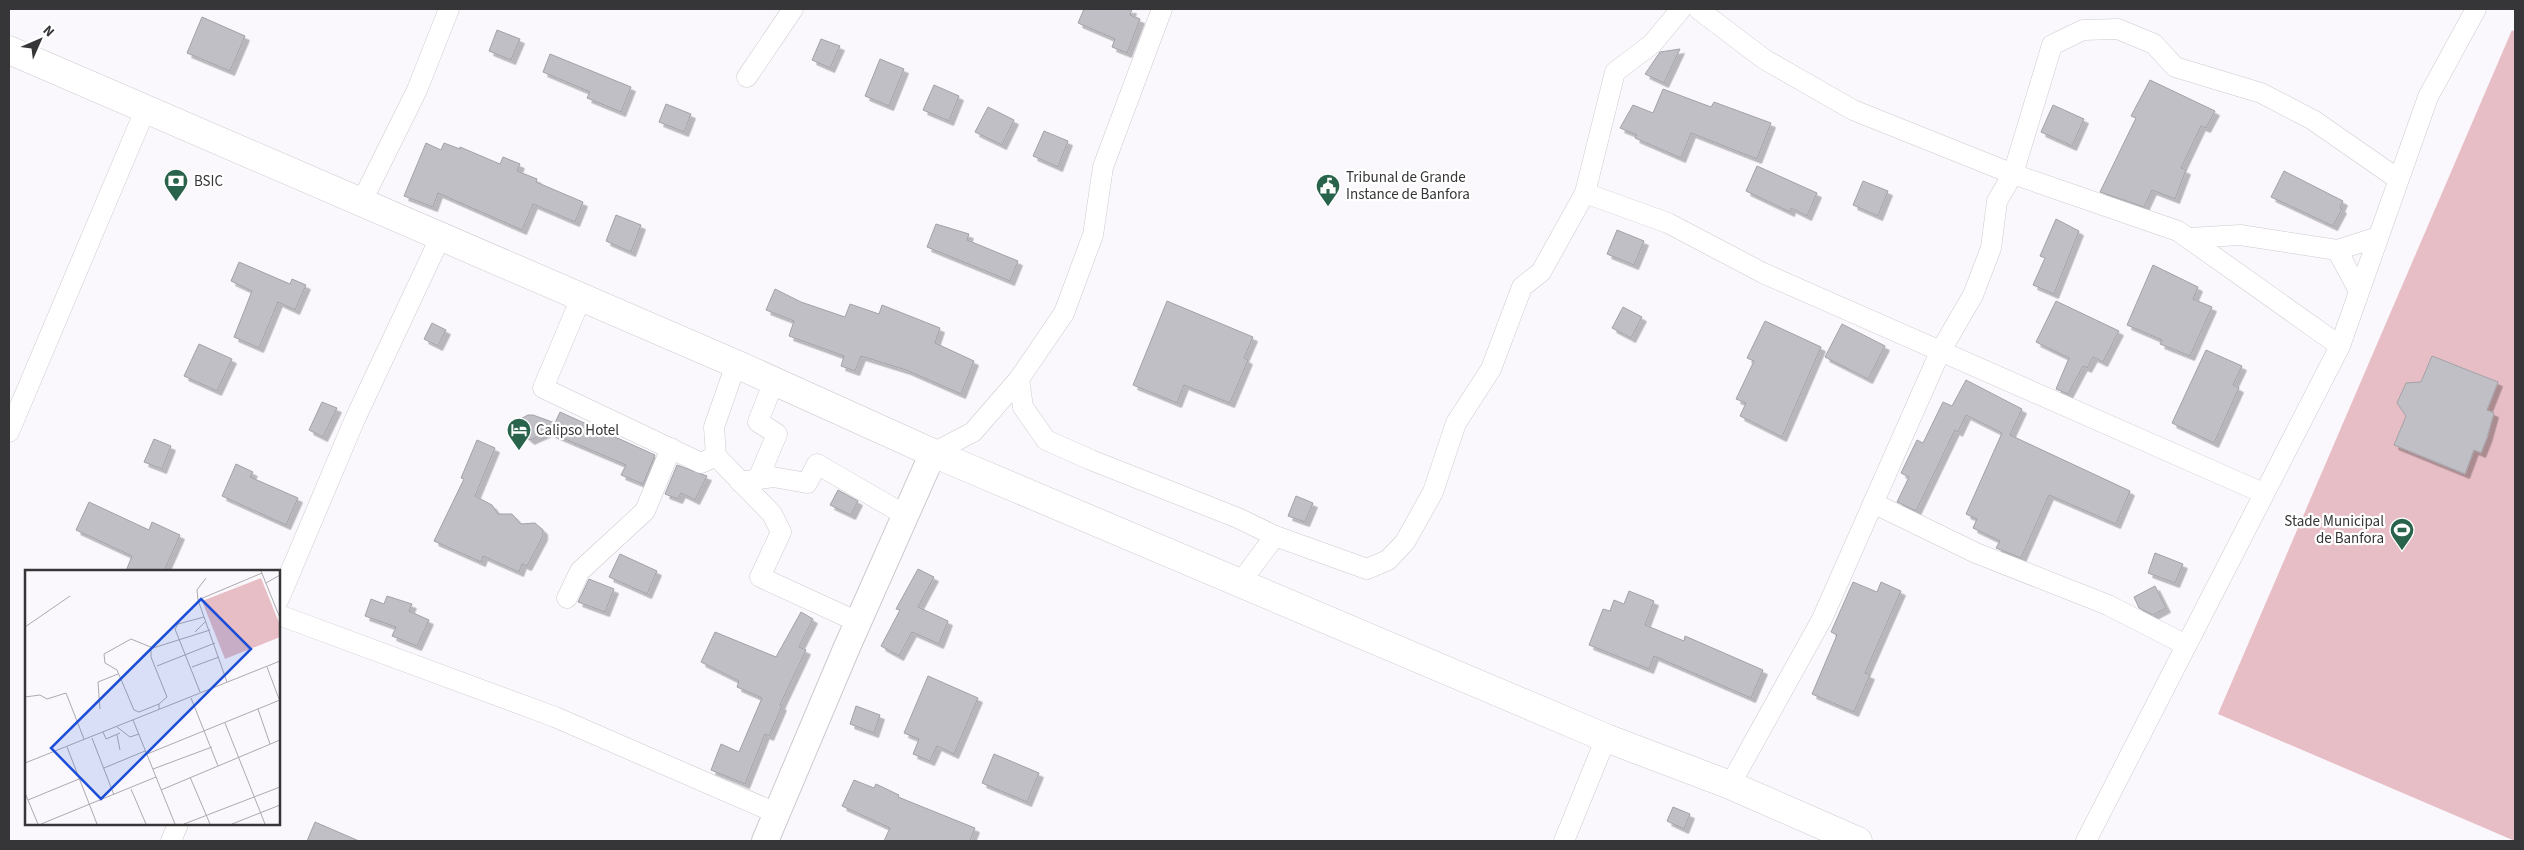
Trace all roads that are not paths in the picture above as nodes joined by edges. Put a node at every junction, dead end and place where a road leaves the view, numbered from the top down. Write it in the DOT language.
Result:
graph roads {
  1 [pos="449,9"];
  2 [pos="793,9"];
  3 [pos="1162,9"];
  4 [pos="1681,9"];
  5 [pos="1698,9"];
  6 [pos="2476,9"];
  7 [pos="9,50"];
  8 [pos="747,77"];
  9 [pos="146,108"];
  10 [pos="2013,174"];
  11 [pos="2398,179"];
  12 [pos="1585,193"];
  13 [pos="361,203"];
  14 [pos="2378,237"];
  15 [pos="440,238"];
  16 [pos="2189,238"];
  17 [pos="2337,250"];
  18 [pos="2359,291"];
  19 [pos="581,298"];
  20 [pos="2340,346"];
  21 [pos="1940,352"];
  22 [pos="736,364"];
  23 [pos="1019,379"];
  24 [pos="774,381"];
  25 [pos="9,432"];
  26 [pos="671,448"];
  27 [pos="933,453"];
  28 [pos="716,456"];
  29 [pos="749,480"];
  30 [pos="2263,494"];
  31 [pos="1873,503"];
  32 [pos="904,514"];
  33 [pos="1275,536"];
  34 [pos="1240,583"];
  35 [pos="280,597"];
  36 [pos="567,598"];
  37 [pos="280,615"];
  38 [pos="858,622"];
  39 [pos="2186,645"];
  40 [pos="1606,738"];
  41 [pos="1730,785"];
  42 [pos="776,813"];
  43 [pos="178,825"];
  44 [pos="171,841"];
  45 [pos="765,841"];
  46 [pos="1564,841"];
  47 [pos="1858,841"];
  48 [pos="2086,841"];
  1 -- 13 [label="street"];
  2 -- 8 [label="street"];
  3 -- 23 [label="street"];
  4 -- 12 [label="street"];
  5 -- 10 [label="street"];
  6 -- 11 [label="street"];
  7 -- 9 [label="highway"];
  9 -- 13 [label="highway"];
  9 -- 25 [label="street"];
  10 -- 11 [label="street"];
  10 -- 16 [label="street"];
  10 -- 21 [label="street"];
  11 -- 14 [label="street"];
  12 -- 21 [label="street"];
  12 -- 33 [label="street"];
  13 -- 15 [label="highway"];
  14 -- 17 [label="street"];
  14 -- 18 [label="street"];
  15 -- 19 [label="highway"];
  15 -- 35 [label="street"];
  16 -- 17 [label="street"];
  16 -- 20 [label="street"];
  17 -- 18 [label="street"];
  18 -- 20 [label="street"];
  19 -- 22 [label="highway"];
  19 -- 26 [label="street"];
  20 -- 30 [label="street"];
  21 -- 30 [label="street"];
  21 -- 31 [label="street"];
  22 -- 24 [label="highway"];
  22 -- 28 [label="street"];
  23 -- 27 [label="street"];
  23 -- 33 [label="street"];
  24 -- 27 [label="highway"];
  24 -- 29 [label="street"];
  26 -- 28 [label="street"];
  26 -- 36 [label="street"];
  27 -- 32 [label="main road"];
  27 -- 34 [label="highway"];
  28 -- 29 [label="street"];
  29 -- 32 [label="street"];
  29 -- 38 [label="street"];
  30 -- 39 [label="street"];
  31 -- 39 [label="street"];
  31 -- 41 [label="street"];
  32 -- 38 [label="main road"];
  33 -- 34 [label="street"];
  34 -- 40 [label="highway"];
  37 -- 42 [label="street"];
  38 -- 42 [label="main road"];
  39 -- 48 [label="street"];
  40 -- 41 [label="highway"];
  40 -- 46 [label="street"];
  41 -- 47 [label="highway"];
  42 -- 45 [label="main road"];
  43 -- 44 [label="street"];
}
